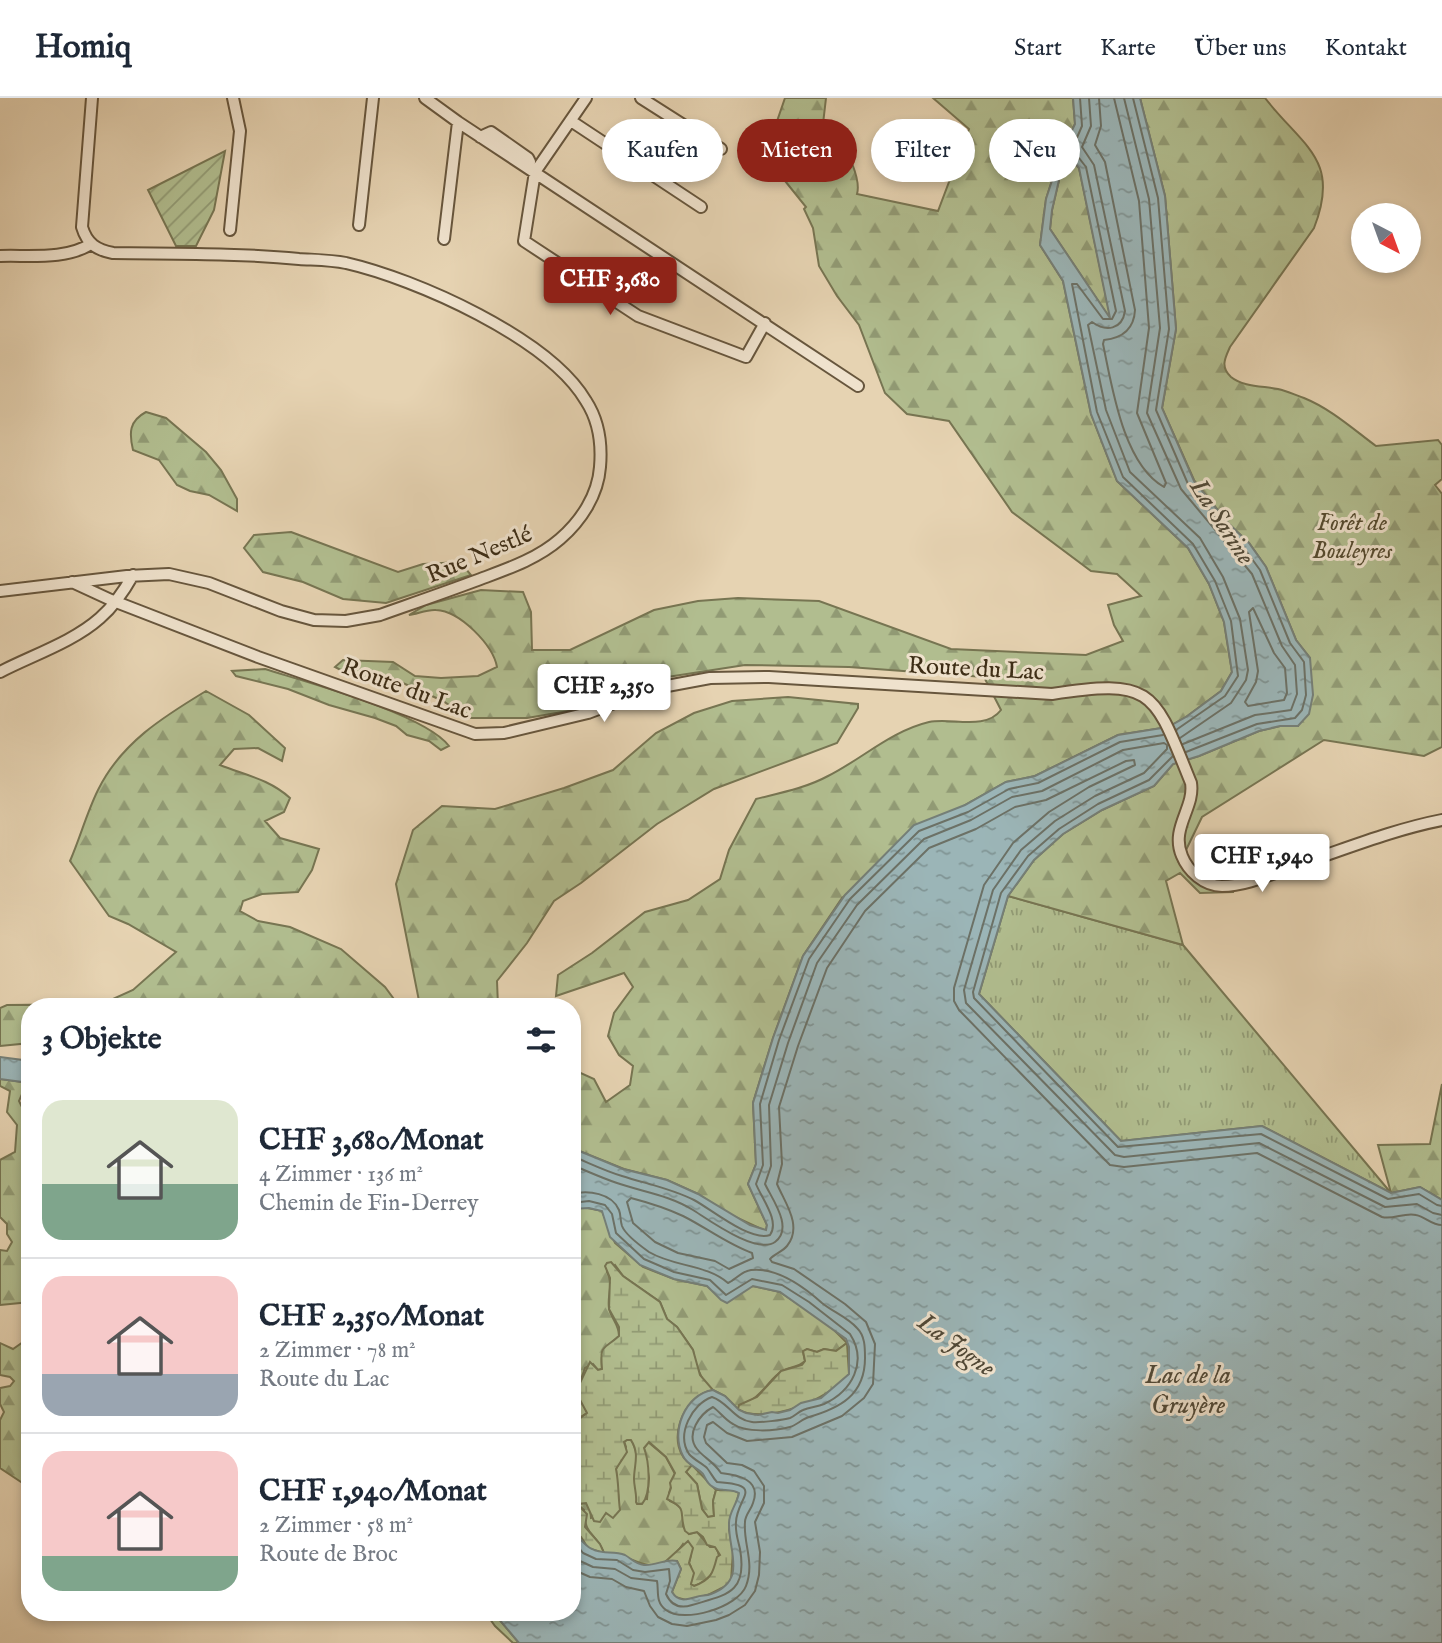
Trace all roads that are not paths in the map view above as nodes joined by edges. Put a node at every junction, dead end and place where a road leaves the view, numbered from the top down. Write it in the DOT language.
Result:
graph roads {
  1 [pos="92,98"];
  2 [pos="233,98"];
  3 [pos="373,98"];
  4 [pos="425,98"];
  5 [pos="586,98"];
  6 [pos="641,98"];
  7 [pos="674,119"];
  8 [pos="571,121"];
  9 [pos="458,122"];
  10 [pos="532,170"];
  11 [pos="701,207"];
  12 [pos="359,225"];
  13 [pos="230,230"];
  14 [pos="444,239"];
  15 [pos="91,244"];
  16 [pos="0,256"];
  17 [pos="765,323"];
  18 [pos="858,386"];
  19 [pos="133,575"];
  20 [pos="72,582"];
  21 [pos="0,591"];
  22 [pos="116,602"];
  23 [pos="0,671"];
  24 [pos="1442,820"];
  1 -- 15 [label="street"];
  2 -- 13 [label="street"];
  3 -- 12 [label="street"];
  4 -- 9 [label="street"];
  5 -- 8 [label="street"];
  6 -- 7 [label="street"];
  8 -- 10 [label="street"];
  8 -- 11 [label="street"];
  9 -- 10 [label="street"];
  9 -- 14 [label="street"];
  10 -- 17 [label="street"];
  10 -- 17 [label="street"];
  15 -- 16 [label="street"];
  15 -- 19 [label="street, Rue Nestlé"];
  17 -- 18 [label="street"];
  19 -- 20 [label="street, Rue Nestlé"];
  19 -- 22 [label="street"];
  20 -- 21 [label="street, Rue Nestlé"];
  20 -- 22 [label="street, Route du Lac"];
  22 -- 23 [label="street"];
  22 -- 24 [label="street, Route du Lac"];
}
